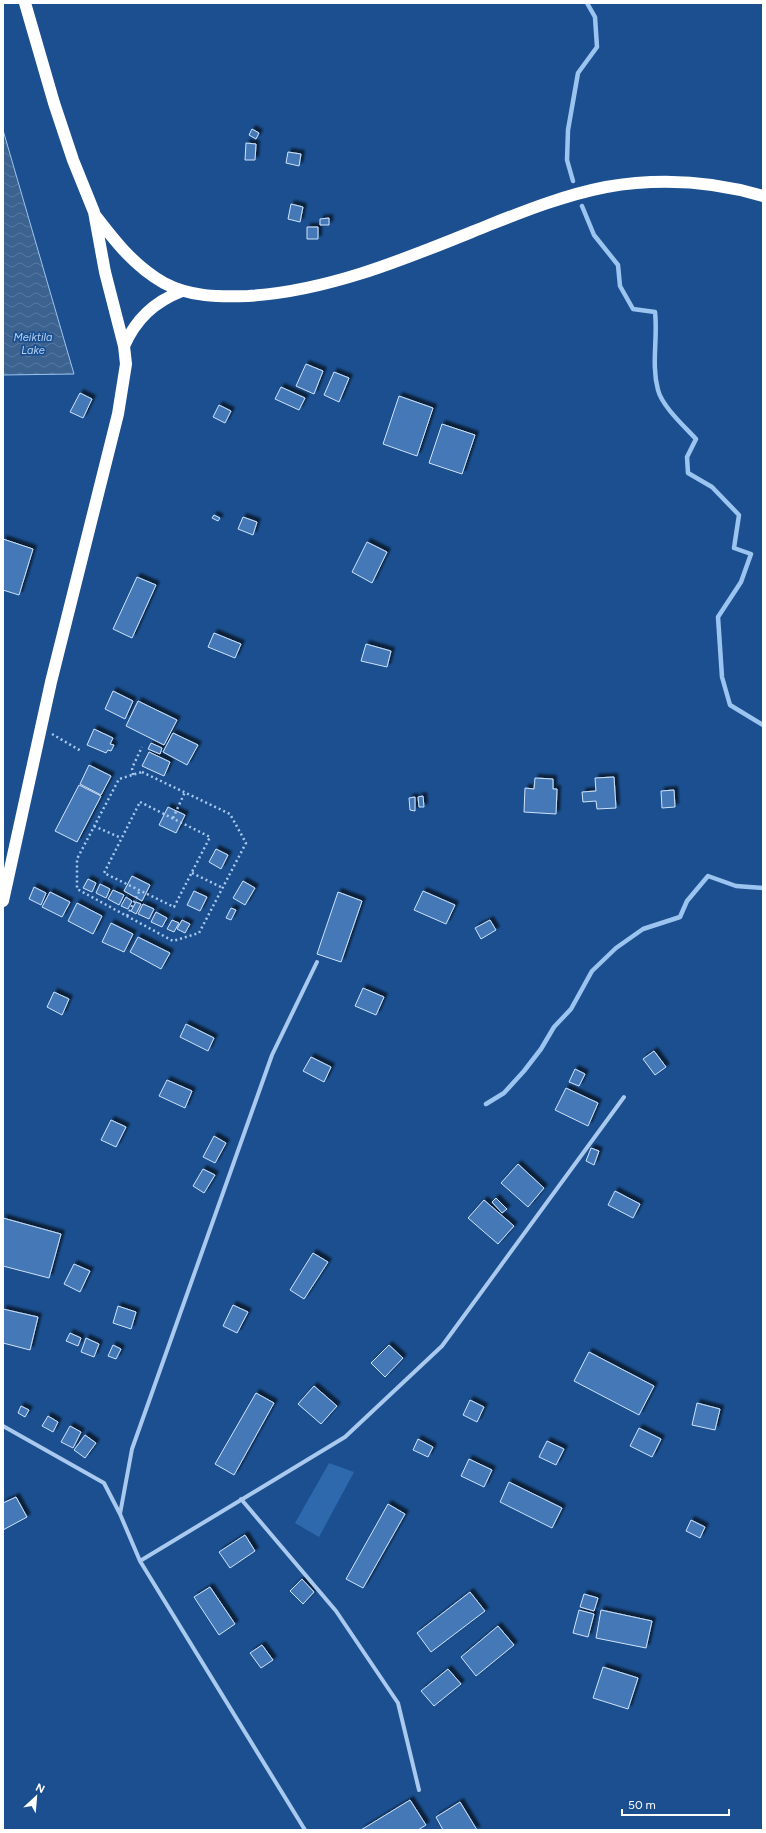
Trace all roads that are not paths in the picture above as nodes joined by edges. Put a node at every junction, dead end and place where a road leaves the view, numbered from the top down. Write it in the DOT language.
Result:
graph roads {
  1 [pos="25,3"];
  2 [pos="763,196"];
  3 [pos="94,212"];
  4 [pos="182,291"];
  5 [pos="124,346"];
  6 [pos="3,901"];
  7 [pos="317,962"];
  8 [pos="624,1097"];
  9 [pos="3,1426"];
  10 [pos="241,1499"];
  11 [pos="120,1514"];
  12 [pos="140,1561"];
  13 [pos="418,1790"];
  14 [pos="305,1830"];
  1 -- 3 [label="highway"];
  2 -- 4 [label="highway"];
  3 -- 4 [label="highway"];
  3 -- 5 [label="highway"];
  4 -- 5 [label="highway"];
  5 -- 6 [label="highway"];
  7 -- 11 [label="street"];
  8 -- 10 [label="street"];
  9 -- 11 [label="street"];
  10 -- 12 [label="street"];
  10 -- 13 [label="street"];
  11 -- 12 [label="street"];
  12 -- 14 [label="street"];
}
